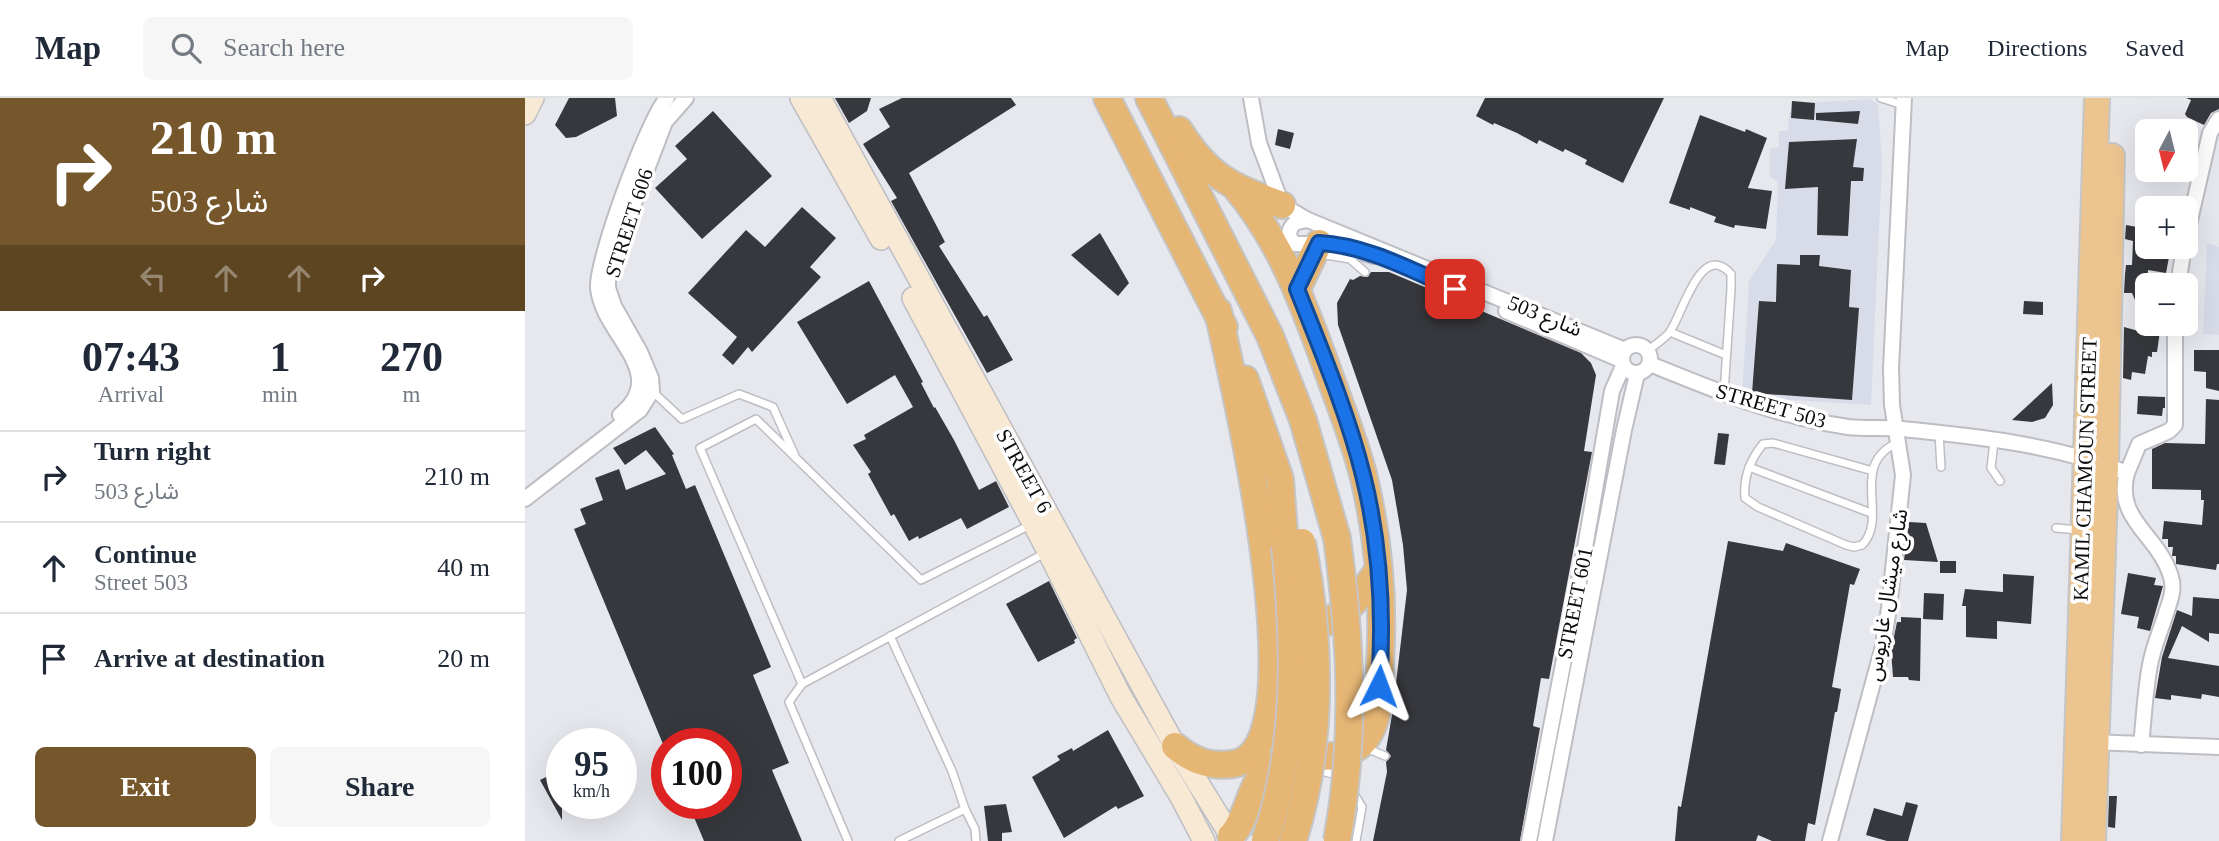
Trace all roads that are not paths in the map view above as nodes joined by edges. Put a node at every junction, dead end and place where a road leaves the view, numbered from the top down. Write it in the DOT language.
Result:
graph roads {
  1 [pos="533,98"];
  2 [pos="667,98"];
  3 [pos="686,98"];
  4 [pos="801,98"];
  5 [pos="820,98"];
  6 [pos="1107,98"];
  7 [pos="1149,98"];
  8 [pos="1155,98"];
  9 [pos="1251,98"];
  10 [pos="1882,98"];
  11 [pos="2097,98"];
  12 [pos="2114,98"];
  13 [pos="1904,102"];
  14 [pos="525,114"];
  15 [pos="2219,119"];
  16 [pos="1237,189"];
  17 [pos="2196,196"];
  18 [pos="1282,205"];
  19 [pos="1314,239"];
  20 [pos="1365,272"];
  21 [pos="603,289"];
  22 [pos="1297,289"];
  23 [pos="1218,311"];
  24 [pos="1670,332"];
  25 [pos="2175,336"];
  26 [pos="1726,355"];
  27 [pos="1649,358"];
  28 [pos="1623,359"];
  29 [pos="1637,374"];
  30 [pos="652,391"];
  31 [pos="1724,394"];
  32 [pos="1940,433"];
  33 [pos="1898,435"];
  34 [pos="1994,441"];
  35 [pos="797,460"];
  36 [pos="2106,465"];
  37 [pos="1749,467"];
  38 [pos="1941,467"];
  39 [pos="1873,471"];
  40 [pos="1280,479"];
  41 [pos="2000,481"];
  42 [pos="525,488"];
  43 [pos="525,499"];
  44 [pos="1871,513"];
  45 [pos="1041,520"];
  46 [pos="2056,528"];
  47 [pos="2083,530"];
  48 [pos="1056,547"];
  49 [pos="1378,570"];
  50 [pos="1273,622"];
  51 [pos="890,636"];
  52 [pos="802,684"];
  53 [pos="2086,742"];
  54 [pos="2141,745"];
  55 [pos="1175,746"];
  56 [pos="1359,746"];
  57 [pos="2219,747"];
  58 [pos="1385,756"];
  59 [pos="1260,762"];
  60 [pos="1202,789"];
  61 [pos="1181,797"];
  62 [pos="965,809"];
  63 [pos="1200,834"];
  64 [pos="1232,838"];
  65 [pos="848,841"];
  66 [pos="899,841"];
  67 [pos="976,841"];
  68 [pos="1265,841"];
  69 [pos="1293,841"];
  70 [pos="1337,841"];
  71 [pos="1356,841"];
  72 [pos="1529,841"];
  73 [pos="1545,841"];
  74 [pos="1831,841"];
  75 [pos="2074,841"];
  76 [pos="2094,841"];
  1 -- 14 [label="main road"];
  2 -- 21 [label="street, STREET 606"];
  3 -- 21 [label="street, STREET 606"];
  4 -- 45 [label="main road, STREET 6"];
  5 -- 45 [label="main road, STREET 6"];
  6 -- 23 [label="highway"];
  7 -- 70 [label="highway, bridge"];
  8 -- 16 [label="highway"];
  9 -- 18 [label="street"];
  10 -- 13 [label="lane"];
  11 -- 36 [label="highway, KAMIL CHAMOUN STREET"];
  12 -- 36 [label="highway, KAMIL CHAMOUN STREET"];
  13 -- 33 [label="street, شارع ميشال غاريوس"];
  15 -- 17 [label="street"];
  16 -- 18 [label="highway"];
  16 -- 22 [label="highway"];
  18 -- 19 [label="street, شارع 503"];
  19 -- 20 [label="lane"];
  19 -- 22 [label="highway"];
  19 -- 28 [label="street, شارع 503"];
  19 -- 28 [label="street, شارع 503"];
  21 -- 30 [label="street, STREET 606"];
  21 -- 42 [label="street, STREET 606"];
  22 -- 49 [label="highway"];
  23 -- 40 [label="highway"];
  23 -- 50 [label="highway"];
  24 -- 26 [label="lane"];
  24 -- 26 [label="lane"];
  24 -- 27 [label="lane"];
  25 -- 36 [label="street"];
  26 -- 31 [label="lane"];
  27 -- 28 [label="street"];
  27 -- 29 [label="street"];
  27 -- 31 [label="street, STREET 503"];
  28 -- 29 [label="street"];
  28 -- 72 [label="street, STREET 601"];
  29 -- 73 [label="street, STREET 601"];
  30 -- 35 [label="lane"];
  30 -- 43 [label="street"];
  31 -- 33 [label="street, STREET 503"];
  32 -- 33 [label="street"];
  32 -- 34 [label="street"];
  32 -- 38 [label="lane"];
  33 -- 39 [label="lane"];
  33 -- 74 [label="street, شارع ميشال غاريوس"];
  34 -- 36 [label="street"];
  34 -- 41 [label="lane"];
  35 -- 45 [label="lane"];
  35 -- 52 [label="lane"];
  36 -- 47 [label="highway, KAMIL CHAMOUN STREET"];
  36 -- 53 [label="highway, KAMIL CHAMOUN STREET"];
  36 -- 54 [label="street"];
  37 -- 39 [label="lane"];
  37 -- 44 [label="lane"];
  37 -- 44 [label="lane"];
  39 -- 44 [label="lane"];
  40 -- 68 [label="highway, bridge"];
  40 -- 69 [label="highway, bridge"];
  45 -- 48 [label="main road, STREET 6"];
  46 -- 47 [label="lane"];
  47 -- 53 [label="highway, KAMIL CHAMOUN STREET"];
  48 -- 51 [label="lane"];
  48 -- 55 [label="main road, STREET 6"];
  48 -- 61 [label="main road, STREET 6"];
  49 -- 50 [label="highway"];
  49 -- 56 [label="highway"];
  50 -- 59 [label="highway"];
  51 -- 52 [label="lane"];
  51 -- 62 [label="lane"];
  52 -- 65 [label="lane"];
  53 -- 54 [label="street"];
  53 -- 75 [label="highway, KAMIL CHAMOUN STREET"];
  53 -- 76 [label="highway, KAMIL CHAMOUN STREET"];
  54 -- 57 [label="street"];
  55 -- 59 [label="highway"];
  55 -- 60 [label="main road, STREET 6"];
  56 -- 58 [label="lane"];
  56 -- 59 [label="highway"];
  59 -- 64 [label="highway"];
  59 -- 71 [label="lane"];
  60 -- 61 [label="lane"];
  60 -- 64 [label="main road, STREET 6"];
  61 -- 63 [label="main road, STREET 6"];
  62 -- 66 [label="lane"];
  62 -- 67 [label="lane"];
  63 -- 64 [label="main road"];
}
